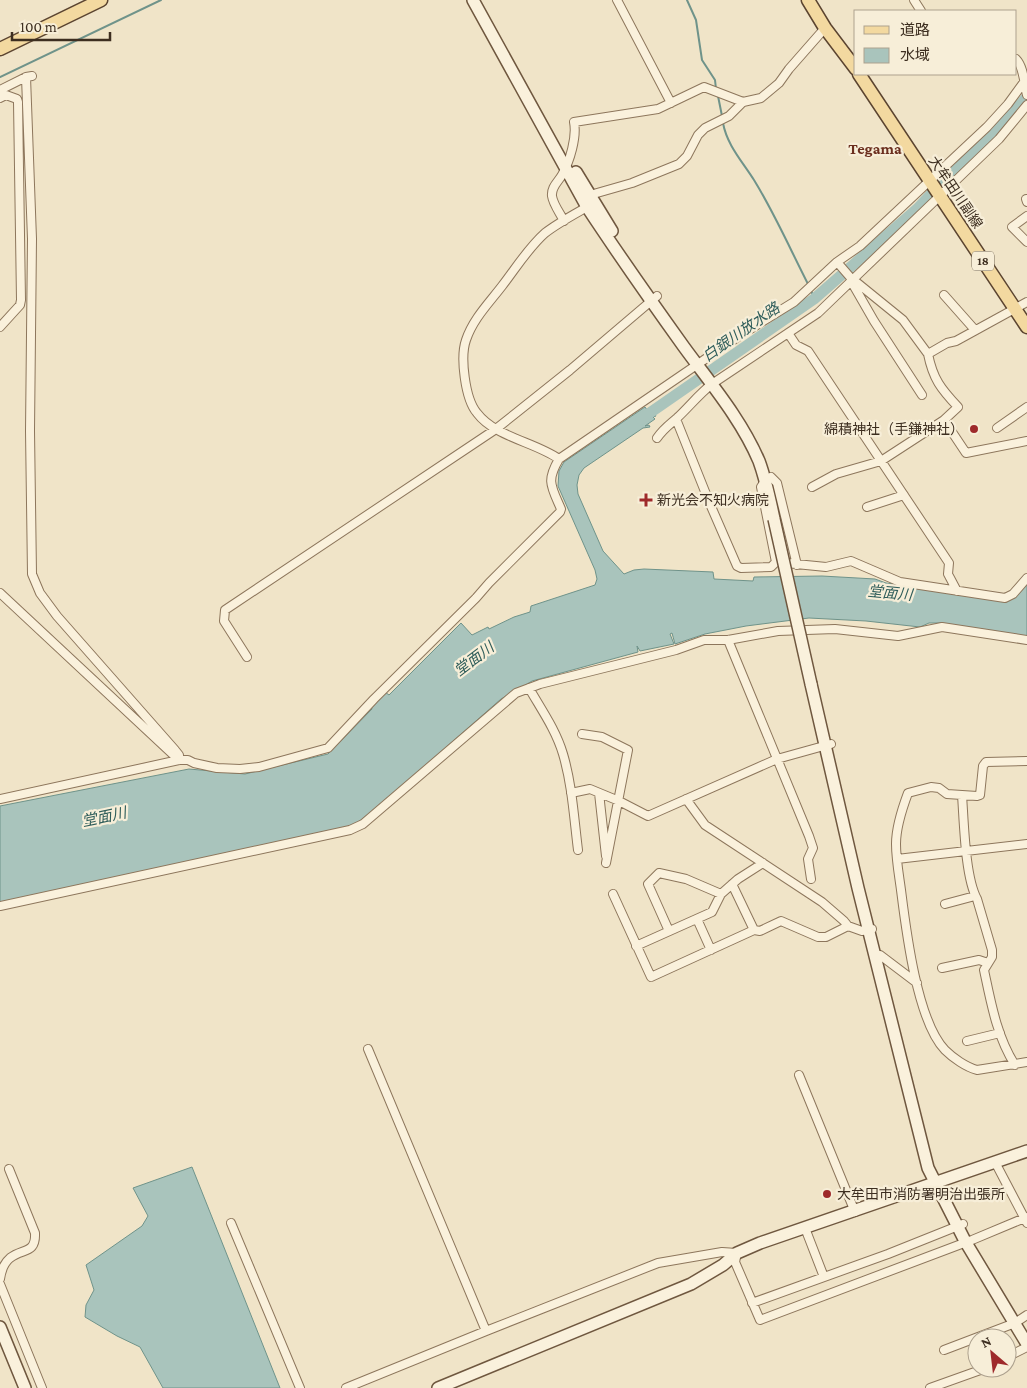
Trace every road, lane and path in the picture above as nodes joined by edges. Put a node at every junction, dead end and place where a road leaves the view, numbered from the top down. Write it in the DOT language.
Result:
graph roads {
  1 [pos="101,0"];
  2 [pos="472,0"];
  3 [pos="481,0"];
  4 [pos="617,0"];
  5 [pos="808,0"];
  6 [pos="826,28"];
  7 [pos="0,49"];
  8 [pos="1017,60"];
  9 [pos="854,66"];
  10 [pos="860,75"];
  11 [pos="1025,80"];
  12 [pos="0,90"];
  13 [pos="1027,95"];
  14 [pos="0,98"];
  15 [pos="743,102"];
  16 [pos="672,103"];
  17 [pos="1027,105"];
  18 [pos="566,164"];
  19 [pos="930,181"];
  20 [pos="940,195"];
  21 [pos="589,201"];
  22 [pos="1027,216"];
  23 [pos="564,221"];
  24 [pos="1027,242"];
  25 [pos="838,264"];
  26 [pos="851,279"];
  27 [pos="944,295"];
  28 [pos="654,299"];
  29 [pos="1027,302"];
  30 [pos="1015,309"];
  31 [pos="0,327"];
  32 [pos="1027,327"];
  33 [pos="975,330"];
  34 [pos="788,333"];
  35 [pos="928,354"];
  36 [pos="700,362"];
  37 [pos="714,382"];
  38 [pos="922,395"];
  39 [pos="1027,407"];
  40 [pos="676,419"];
  41 [pos="944,420"];
  42 [pos="997,428"];
  43 [pos="496,429"];
  44 [pos="657,438"];
  45 [pos="1027,441"];
  46 [pos="559,459"];
  47 [pos="881,460"];
  48 [pos="768,478"];
  49 [pos="812,487"];
  50 [pos="904,495"];
  51 [pos="867,507"];
  52 [pos="776,562"];
  53 [pos="797,564"];
  54 [pos="1027,578"];
  55 [pos="957,591"];
  56 [pos="0,592"];
  57 [pos="728,640"];
  58 [pos="1027,640"];
  59 [pos="247,657"];
  60 [pos="530,688"];
  61 [pos="582,734"];
  62 [pos="828,744"];
  63 [pos="777,759"];
  64 [pos="179,760"];
  65 [pos="1027,761"];
  66 [pos="571,793"];
  67 [pos="599,793"];
  68 [pos="962,795"];
  69 [pos="0,799"];
  70 [pos="686,799"];
  71 [pos="618,801"];
  72 [pos="1027,844"];
  73 [pos="578,850"];
  74 [pos="966,852"];
  75 [pos="897,859"];
  76 [pos="763,863"];
  77 [pos="812,880"];
  78 [pos="732,884"];
  79 [pos="613,894"];
  80 [pos="721,894"];
  81 [pos="975,896"];
  82 [pos="945,904"];
  83 [pos="0,906"];
  84 [pos="697,919"];
  85 [pos="848,926"];
  86 [pos="754,930"];
  87 [pos="871,930"];
  88 [pos="669,931"];
  89 [pos="636,946"];
  90 [pos="711,950"];
  91 [pos="877,955"];
  92 [pos="988,963"];
  93 [pos="942,968"];
  94 [pos="917,983"];
  95 [pos="1000,1033"];
  96 [pos="967,1041"];
  97 [pos="368,1049"];
  98 [pos="1027,1062"];
  99 [pos="1015,1065"];
  100 [pos="799,1075"];
  101 [pos="1027,1151"];
  102 [pos="995,1162"];
  103 [pos="9,1170"];
  104 [pos="938,1182"];
  105 [pos="855,1212"];
  106 [pos="1026,1219"];
  107 [pos="231,1224"];
  108 [pos="960,1226"];
  109 [pos="805,1228"];
  110 [pos="968,1240"];
  111 [pos="737,1253"];
  112 [pos="824,1277"];
  113 [pos="0,1279"];
  114 [pos="0,1284"];
  115 [pos="752,1303"];
  116 [pos="1020,1319"];
  117 [pos="0,1327"];
  118 [pos="486,1330"];
  119 [pos="1027,1332"];
  120 [pos="1027,1346"];
  121 [pos="944,1350"];
  122 [pos="967,1375"];
  123 [pos="25,1388"];
  124 [pos="42,1388"];
  125 [pos="300,1388"];
  126 [pos="346,1388"];
  127 [pos="438,1388"];
  128 [pos="930,1388"];
  1 -- 7 [label="main road"];
  2 -- 18 [label="street"];
  3 -- 18 [label="street"];
  4 -- 16 [label="street"];
  5 -- 6 [label="main road"];
  6 -- 9 [label="main road"];
  6 -- 15 [label="street"];
  8 -- 11 [label="street"];
  10 -- 19 [label="main road, 大牟田川副線 / 18"];
  11 -- 13 [label="street"];
  11 -- 19 [label="street"];
  12 -- 64 [label="street"];
  14 -- 31 [label="street"];
  15 -- 16 [label="street"];
  15 -- 21 [label="street"];
  16 -- 18 [label="street"];
  17 -- 20 [label="street"];
  18 -- 21 [label="street"];
  18 -- 23 [label="street"];
  19 -- 20 [label="main road, 大牟田川副線 / 18"];
  19 -- 25 [label="street"];
  20 -- 26 [label="street"];
  20 -- 30 [label="main road, 大牟田川副線 / 18"];
  21 -- 23 [label="street"];
  21 -- 28 [label="street"];
  22 -- 24 [label="street"];
  23 -- 43 [label="street"];
  25 -- 26 [label="street"];
  25 -- 36 [label="street"];
  26 -- 34 [label="street"];
  26 -- 35 [label="street"];
  26 -- 38 [label="street"];
  27 -- 33 [label="street"];
  28 -- 36 [label="street"];
  28 -- 43 [label="street"];
  29 -- 30 [label="street"];
  30 -- 32 [label="main road, 大牟田川副線 / 18"];
  30 -- 33 [label="street"];
  33 -- 35 [label="street"];
  34 -- 37 [label="street"];
  34 -- 47 [label="street"];
  35 -- 41 [label="street"];
  36 -- 37 [label="street"];
  36 -- 46 [label="street"];
  37 -- 40 [label="street"];
  37 -- 48 [label="street"];
  39 -- 42 [label="street"];
  40 -- 44 [label="street"];
  40 -- 52 [label="street"];
  41 -- 45 [label="street"];
  41 -- 47 [label="street"];
  43 -- 46 [label="street"];
  43 -- 59 [label="street"];
  46 -- 64 [label="street"];
  47 -- 49 [label="street"];
  47 -- 50 [label="street"];
  48 -- 52 [label="street"];
  48 -- 53 [label="street"];
  48 -- 62 [label="street"];
  50 -- 51 [label="street"];
  50 -- 55 [label="street"];
  52 -- 53 [label="street"];
  53 -- 55 [label="street"];
  54 -- 55 [label="street"];
  56 -- 64 [label="street"];
  57 -- 58 [label="street"];
  57 -- 60 [label="street"];
  57 -- 63 [label="street"];
  60 -- 66 [label="street"];
  60 -- 83 [label="street"];
  61 -- 71 [label="street"];
  62 -- 63 [label="street"];
  62 -- 87 [label="street"];
  63 -- 70 [label="street"];
  63 -- 77 [label="street"];
  64 -- 69 [label="street"];
  65 -- 68 [label="street"];
  66 -- 67 [label="street"];
  66 -- 73 [label="street"];
  67 -- 71 [label="street"];
  67 -- 71 [label="street"];
  68 -- 74 [label="street"];
  68 -- 75 [label="street"];
  70 -- 71 [label="street"];
  70 -- 76 [label="street"];
  72 -- 74 [label="street"];
  74 -- 75 [label="street"];
  74 -- 81 [label="street"];
  75 -- 94 [label="street"];
  76 -- 78 [label="street"];
  76 -- 85 [label="street"];
  78 -- 80 [label="street"];
  78 -- 86 [label="street"];
  79 -- 89 [label="street"];
  80 -- 84 [label="street"];
  80 -- 88 [label="street"];
  81 -- 82 [label="street"];
  81 -- 92 [label="street"];
  84 -- 88 [label="street"];
  84 -- 90 [label="street"];
  85 -- 86 [label="street"];
  85 -- 87 [label="street"];
  86 -- 90 [label="street"];
  87 -- 91 [label="street"];
  88 -- 89 [label="street"];
  89 -- 90 [label="street"];
  91 -- 94 [label="street"];
  91 -- 104 [label="street"];
  92 -- 93 [label="street"];
  92 -- 95 [label="street"];
  94 -- 99 [label="street"];
  95 -- 96 [label="street"];
  95 -- 99 [label="street"];
  97 -- 118 [label="street"];
  98 -- 99 [label="street"];
  100 -- 105 [label="street"];
  101 -- 102 [label="street"];
  102 -- 104 [label="street"];
  102 -- 106 [label="street"];
  103 -- 113 [label="street"];
  104 -- 105 [label="street"];
  104 -- 108 [label="street"];
  105 -- 109 [label="street"];
  106 -- 110 [label="street"];
  107 -- 125 [label="street"];
  108 -- 110 [label="street"];
  108 -- 112 [label="street"];
  109 -- 111 [label="street"];
  109 -- 112 [label="street"];
  110 -- 115 [label="street"];
  110 -- 116 [label="street"];
  111 -- 115 [label="street"];
  111 -- 118 [label="street"];
  111 -- 127 [label="street"];
  112 -- 115 [label="street"];
  114 -- 124 [label="street"];
  116 -- 119 [label="street"];
  116 -- 120 [label="street"];
  116 -- 121 [label="street"];
  117 -- 123 [label="street"];
  118 -- 126 [label="street"];
  122 -- 128 [label="street"];
}
